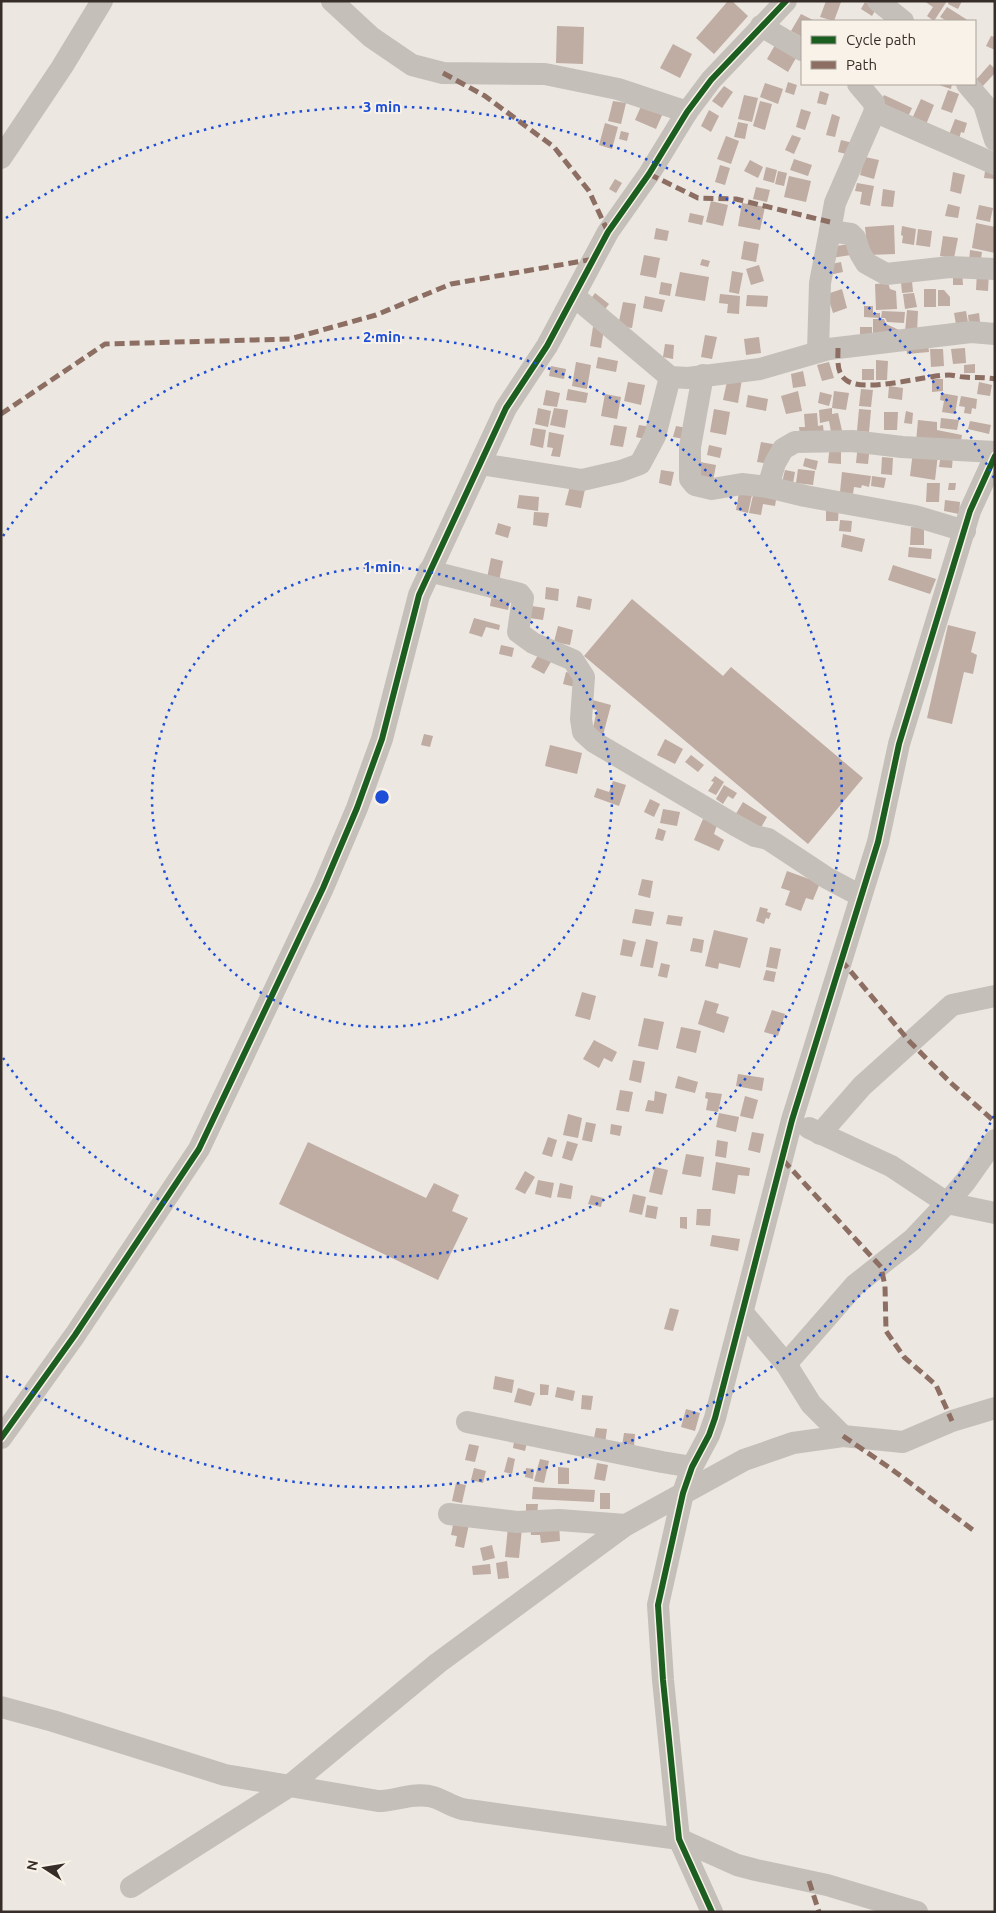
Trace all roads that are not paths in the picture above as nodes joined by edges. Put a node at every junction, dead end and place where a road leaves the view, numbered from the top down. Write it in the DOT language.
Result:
graph roads {
  1 [pos="102,1"];
  2 [pos="332,1"];
  3 [pos="786,1"];
  4 [pos="878,1"];
  5 [pos="902,20"];
  6 [pos="761,26"];
  7 [pos="801,49"];
  8 [pos="859,85"];
  9 [pos="968,85"];
  10 [pos="876,111"];
  11 [pos="687,112"];
  12 [pos="995,140"];
  13 [pos="1,158"];
  14 [pos="995,164"];
  15 [pos="830,232"];
  16 [pos="995,269"];
  17 [pos="574,296"];
  18 [pos="995,334"];
  19 [pos="818,351"];
  20 [pos="703,375"];
  21 [pos="670,377"];
  22 [pos="995,454"];
  23 [pos="480,464"];
  24 [pos="768,487"];
  25 [pos="987,492"];
  26 [pos="965,531"];
  27 [pos="430,571"];
  28 [pos="861,896"];
  29 [pos="995,996"];
  30 [pos="792,1120"];
  31 [pos="820,1134"];
  32 [pos="995,1140"];
  33 [pos="948,1204"];
  34 [pos="995,1213"];
  35 [pos="743,1313"];
  36 [pos="786,1364"];
  37 [pos="995,1408"];
  38 [pos="467,1422"];
  39 [pos="843,1436"];
  40 [pos="1,1438"];
  41 [pos="692,1467"];
  42 [pos="683,1493"];
  43 [pos="449,1514"];
  44 [pos="626,1525"];
  45 [pos="1,1707"];
  46 [pos="288,1787"];
  47 [pos="679,1839"];
  48 [pos="131,1887"];
  49 [pos="712,1912"];
  50 [pos="917,1912"];
  1 -- 13 [label="street"];
  2 -- 11 [label="street"];
  3 -- 6 [label="street"];
  4 -- 5 [label="street"];
  6 -- 7 [label="street"];
  6 -- 11 [label="street"];
  8 -- 10 [label="street"];
  9 -- 12 [label="street"];
  10 -- 14 [label="street"];
  10 -- 15 [label="street"];
  11 -- 17 [label="street"];
  15 -- 16 [label="street"];
  15 -- 19 [label="street"];
  17 -- 21 [label="street"];
  17 -- 23 [label="street"];
  18 -- 19 [label="street"];
  19 -- 20 [label="street"];
  20 -- 21 [label="street"];
  20 -- 24 [label="street"];
  21 -- 23 [label="street"];
  22 -- 24 [label="street"];
  22 -- 25 [label="street"];
  23 -- 27 [label="street"];
  24 -- 26 [label="street"];
  25 -- 26 [label="street"];
  26 -- 28 [label="street"];
  27 -- 28 [label="street"];
  27 -- 40 [label="street"];
  28 -- 30 [label="street"];
  29 -- 31 [label="street"];
  30 -- 31 [label="street"];
  30 -- 35 [label="street"];
  31 -- 33 [label="street"];
  32 -- 33 [label="street"];
  33 -- 34 [label="street"];
  33 -- 36 [label="street"];
  35 -- 36 [label="street"];
  35 -- 41 [label="street"];
  36 -- 39 [label="street"];
  37 -- 39 [label="street"];
  38 -- 41 [label="street"];
  39 -- 42 [label="street"];
  41 -- 42 [label="street"];
  42 -- 44 [label="street"];
  42 -- 47 [label="street"];
  43 -- 44 [label="street"];
  44 -- 46 [label="street"];
  45 -- 46 [label="street"];
  46 -- 47 [label="street"];
  46 -- 48 [label="street"];
  47 -- 49 [label="street"];
  47 -- 50 [label="street"];
}
